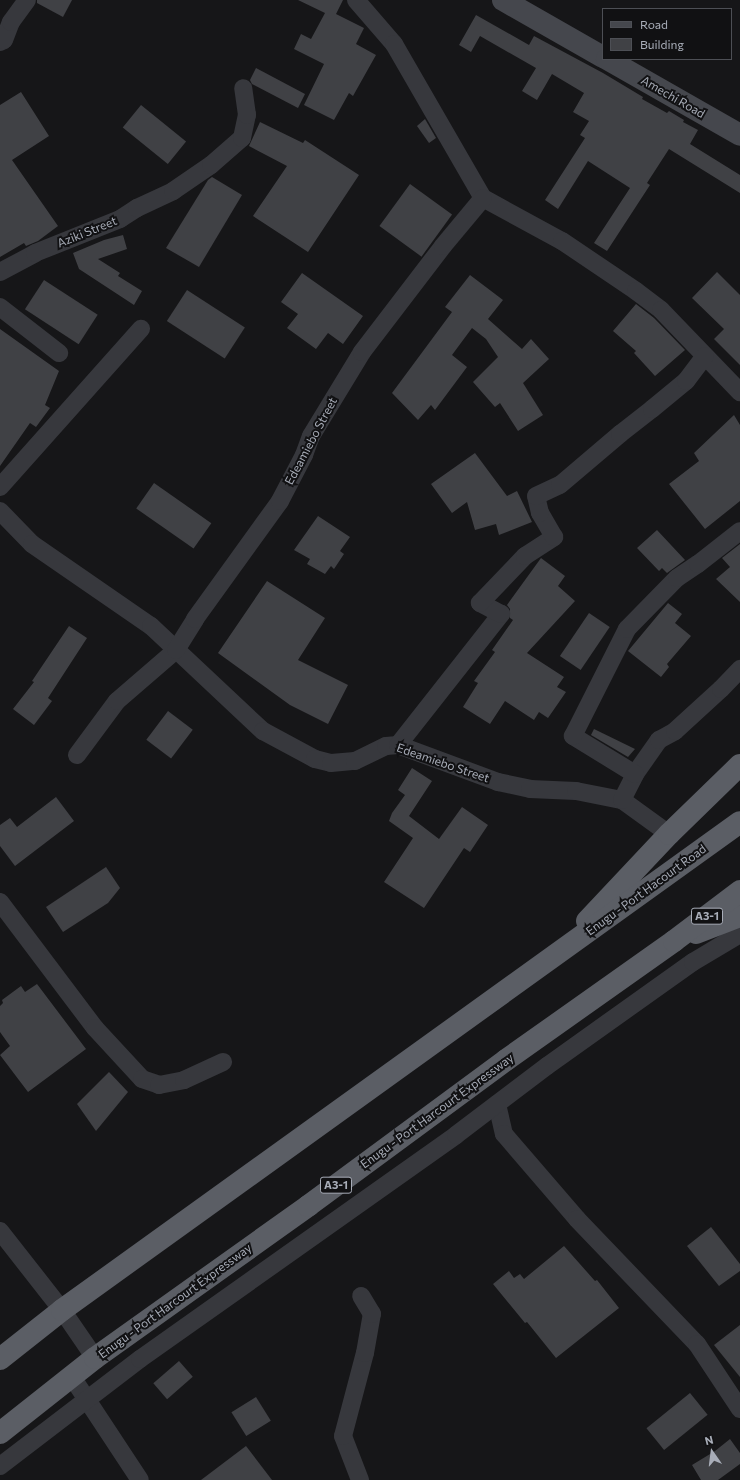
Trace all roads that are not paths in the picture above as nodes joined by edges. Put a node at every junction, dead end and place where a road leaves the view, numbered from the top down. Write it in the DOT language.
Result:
graph roads {
  1 [pos="27,0"];
  2 [pos="356,0"];
  3 [pos="503,0"];
  4 [pos="0,42"];
  5 [pos="602,56"];
  6 [pos="609,60"];
  7 [pos="243,88"];
  8 [pos="740,135"];
  9 [pos="483,198"];
  10 [pos="0,272"];
  11 [pos="0,307"];
  12 [pos="141,329"];
  13 [pos="59,353"];
  14 [pos="705,356"];
  15 [pos="740,392"];
  16 [pos="0,487"];
  17 [pos="0,511"];
  18 [pos="740,531"];
  19 [pos="176,650"];
  20 [pos="740,669"];
  21 [pos="398,745"];
  22 [pos="77,755"];
  23 [pos="740,764"];
  24 [pos="635,774"];
  25 [pos="622,800"];
  26 [pos="740,822"];
  27 [pos="669,834"];
  28 [pos="740,891"];
  29 [pos="0,902"];
  30 [pos="740,916"];
  31 [pos="740,934"];
  32 [pos="674,941"];
  33 [pos="551,958"];
  34 [pos="223,1062"];
  35 [pos="497,1104"];
  36 [pos="0,1231"];
  37 [pos="361,1296"];
  38 [pos="62,1310"];
  39 [pos="95,1358"];
  40 [pos="0,1359"];
  41 [pos="72,1377"];
  42 [pos="88,1400"];
  43 [pos="740,1409"];
  44 [pos="0,1433"];
  45 [pos="0,1466"];
  46 [pos="140,1480"];
  47 [pos="360,1480"];
  1 -- 4 [label="street"];
  2 -- 9 [label="street"];
  3 -- 5 [label="main road"];
  6 -- 8 [label="main road, Amechi Road"];
  7 -- 10 [label="street, Aziki Street"];
  9 -- 14 [label="street"];
  9 -- 19 [label="street, Edeamiebo Street"];
  11 -- 13 [label="street"];
  12 -- 16 [label="street"];
  14 -- 15 [label="street"];
  14 -- 21 [label="street"];
  17 -- 19 [label="street, Edeamiebo Street"];
  18 -- 24 [label="street"];
  19 -- 21 [label="street, Edeamiebo Street"];
  19 -- 22 [label="street, Edeamiebo Street"];
  20 -- 24 [label="street"];
  21 -- 25 [label="street, Edeamiebo Street"];
  23 -- 27 [label="highway"];
  24 -- 25 [label="street"];
  25 -- 27 [label="street, Edeamiebo Street"];
  26 -- 33 [label="highway, Enugu - Port Hacourt Road"];
  27 -- 33 [label="highway"];
  28 -- 32 [label="highway, Enugu - Port Harcourt Expressway / A3-1"];
  29 -- 34 [label="street"];
  30 -- 32 [label="highway"];
  31 -- 35 [label="street"];
  32 -- 39 [label="highway, Enugu - Port Harcourt Expressway / A3-1"];
  33 -- 38 [label="highway"];
  35 -- 42 [label="street"];
  35 -- 43 [label="street"];
  36 -- 38 [label="street"];
  37 -- 47 [label="street"];
  38 -- 39 [label="street"];
  38 -- 40 [label="highway"];
  39 -- 41 [label="highway, Enugu - Port Harcourt Expressway / A3-1"];
  41 -- 42 [label="street"];
  41 -- 44 [label="highway, Enugu - Port Harcourt Expressway / A3-1"];
  42 -- 45 [label="street"];
  42 -- 46 [label="street"];
}
